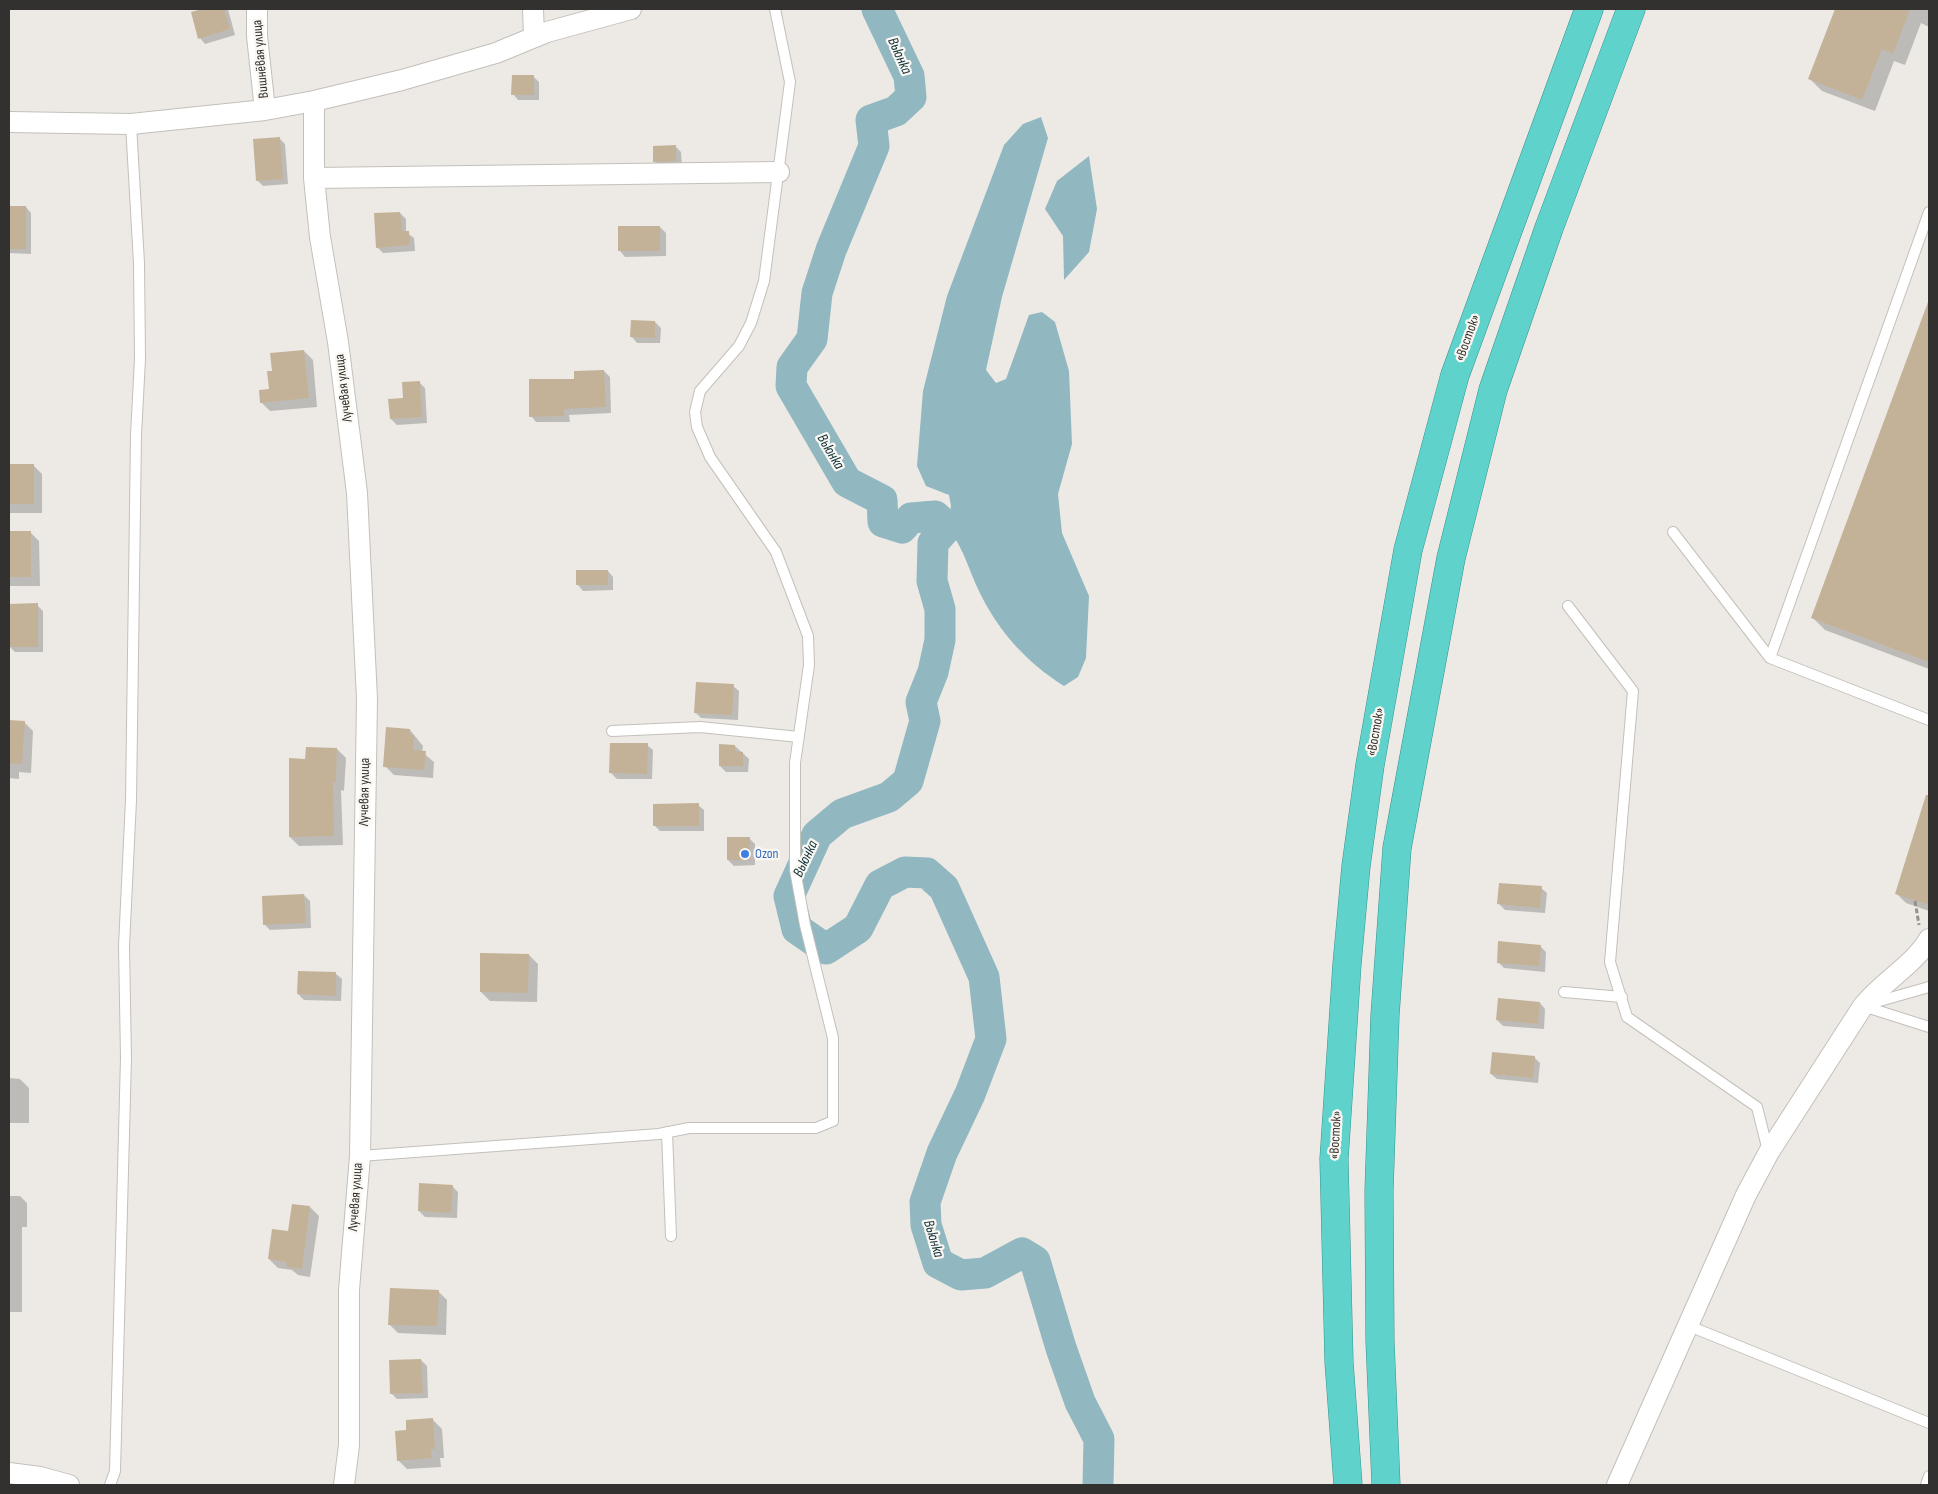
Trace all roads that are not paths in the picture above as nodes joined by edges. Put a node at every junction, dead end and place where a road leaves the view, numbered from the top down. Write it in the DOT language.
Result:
graph roads {
  1 [pos="257,9"];
  2 [pos="533,9"];
  3 [pos="631,9"];
  4 [pos="775,9"];
  5 [pos="1588,9"];
  6 [pos="1631,9"];
  7 [pos="534,36"];
  8 [pos="314,101"];
  9 [pos="266,110"];
  10 [pos="9,122"];
  11 [pos="131,124"];
  12 [pos="779,172"];
  13 [pos="314,178"];
  14 [pos="1929,212"];
  15 [pos="1672,532"];
  16 [pos="1568,606"];
  17 [pos="1770,658"];
  18 [pos="1929,720"];
  19 [pos="612,731"];
  20 [pos="798,737"];
  21 [pos="1929,939"];
  22 [pos="1929,987"];
  23 [pos="1564,992"];
  24 [pos="1622,997"];
  25 [pos="1863,1006"];
  26 [pos="1929,1027"];
  27 [pos="667,1132"];
  28 [pos="1769,1152"];
  29 [pos="360,1156"];
  30 [pos="671,1236"];
  31 [pos="1689,1326"];
  32 [pos="1929,1423"];
  33 [pos="9,1473"];
  34 [pos="1929,1476"];
  35 [pos="69,1485"];
  36 [pos="110,1485"];
  37 [pos="344,1485"];
  38 [pos="1348,1485"];
  39 [pos="1386,1485"];
  40 [pos="1617,1485"];
  41 [pos="1926,1485"];
  1 -- 9 [label="street, Вишнёвая улица"];
  2 -- 7 [label="street"];
  3 -- 7 [label="street"];
  4 -- 12 [label="lane"];
  5 -- 38 [label="highway, «Восток»"];
  6 -- 39 [label="highway"];
  7 -- 8 [label="street"];
  8 -- 9 [label="street"];
  8 -- 13 [label="street, Лучевая улица"];
  9 -- 11 [label="street"];
  10 -- 11 [label="street"];
  11 -- 36 [label="lane"];
  12 -- 13 [label="street"];
  12 -- 20 [label="lane"];
  13 -- 29 [label="street, Лучевая улица"];
  14 -- 17 [label="lane"];
  15 -- 17 [label="lane"];
  16 -- 24 [label="lane"];
  17 -- 18 [label="lane"];
  19 -- 20 [label="lane"];
  20 -- 27 [label="lane"];
  21 -- 25 [label="street"];
  22 -- 25 [label="lane"];
  23 -- 24 [label="lane"];
  24 -- 28 [label="lane"];
  25 -- 26 [label="lane"];
  25 -- 28 [label="street"];
  27 -- 29 [label="lane"];
  27 -- 30 [label="lane"];
  28 -- 31 [label="street"];
  29 -- 37 [label="street, Лучевая улица"];
  31 -- 32 [label="lane"];
  31 -- 40 [label="street"];
  33 -- 35 [label="street"];
  34 -- 41 [label="lane"];
}
